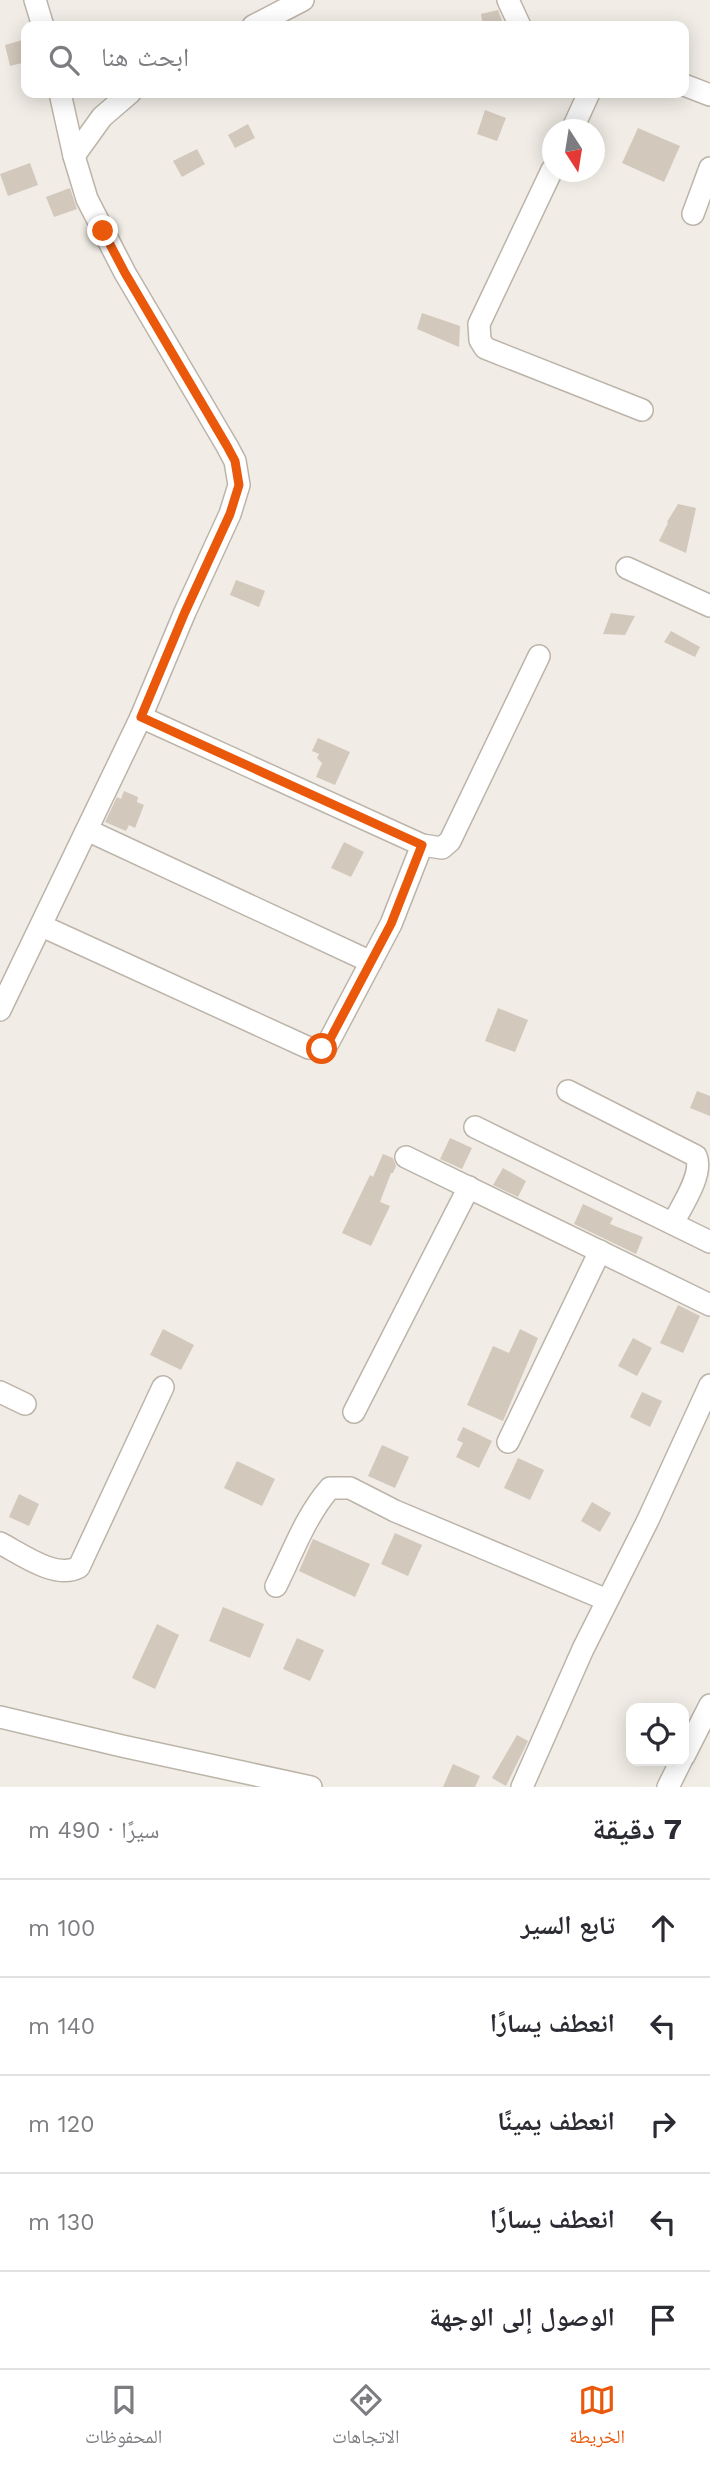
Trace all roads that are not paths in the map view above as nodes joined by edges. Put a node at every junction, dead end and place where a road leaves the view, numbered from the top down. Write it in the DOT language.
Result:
graph roads {
  1 [pos="36,0"];
  2 [pos="303,0"];
  3 [pos="508,0"];
  4 [pos="42,21"];
  5 [pos="263,21"];
  6 [pos="518,21"];
  7 [pos="689,87"];
  8 [pos="710,95"];
  9 [pos="61,98"];
  10 [pos="124,98"];
  11 [pos="587,98"];
  12 [pos="577,119"];
  13 [pos="74,156"];
  14 [pos="710,168"];
  15 [pos="546,182"];
  16 [pos="694,214"];
  17 [pos="642,410"];
  18 [pos="627,568"];
  19 [pos="710,606"];
  20 [pos="539,656"];
  21 [pos="141,717"];
  22 [pos="88,830"];
  23 [pos="422,845"];
  24 [pos="42,926"];
  25 [pos="371,962"];
  26 [pos="0,1010"];
  27 [pos="568,1091"];
  28 [pos="475,1127"];
  29 [pos="406,1157"];
  30 [pos="469,1187"];
  31 [pos="673,1223"];
  32 [pos="710,1242"];
  33 [pos="600,1251"];
  34 [pos="710,1305"];
  35 [pos="710,1384"];
  36 [pos="163,1387"];
  37 [pos="0,1392"];
  38 [pos="25,1404"];
  39 [pos="354,1412"];
  40 [pos="508,1442"];
  41 [pos="0,1544"];
  42 [pos="276,1586"];
  43 [pos="607,1600"];
  44 [pos="710,1705"];
  45 [pos="0,1717"];
  46 [pos="689,1746"];
  47 [pos="678,1766"];
  48 [pos="311,1787"];
  49 [pos="522,1787"];
  50 [pos="668,1787"];
  1 -- 4 [label="street"];
  2 -- 5 [label="street"];
  3 -- 6 [label="street"];
  7 -- 8 [label="street"];
  9 -- 13 [label="street"];
  10 -- 13 [label="street"];
  11 -- 12 [label="street"];
  13 -- 21 [label="street"];
  14 -- 16 [label="street"];
  15 -- 17 [label="street"];
  18 -- 19 [label="street"];
  20 -- 23 [label="street"];
  21 -- 22 [label="street"];
  21 -- 23 [label="street"];
  22 -- 24 [label="street"];
  22 -- 25 [label="street"];
  23 -- 25 [label="street"];
  24 -- 25 [label="street"];
  24 -- 26 [label="street"];
  27 -- 31 [label="street"];
  28 -- 31 [label="street"];
  29 -- 30 [label="street"];
  30 -- 33 [label="street"];
  30 -- 39 [label="street"];
  31 -- 32 [label="street"];
  33 -- 34 [label="street"];
  33 -- 40 [label="street"];
  35 -- 43 [label="street"];
  36 -- 41 [label="street"];
  37 -- 38 [label="street"];
  42 -- 43 [label="street"];
  43 -- 49 [label="street"];
  44 -- 46 [label="street"];
  45 -- 48 [label="street"];
  47 -- 50 [label="street"];
}
